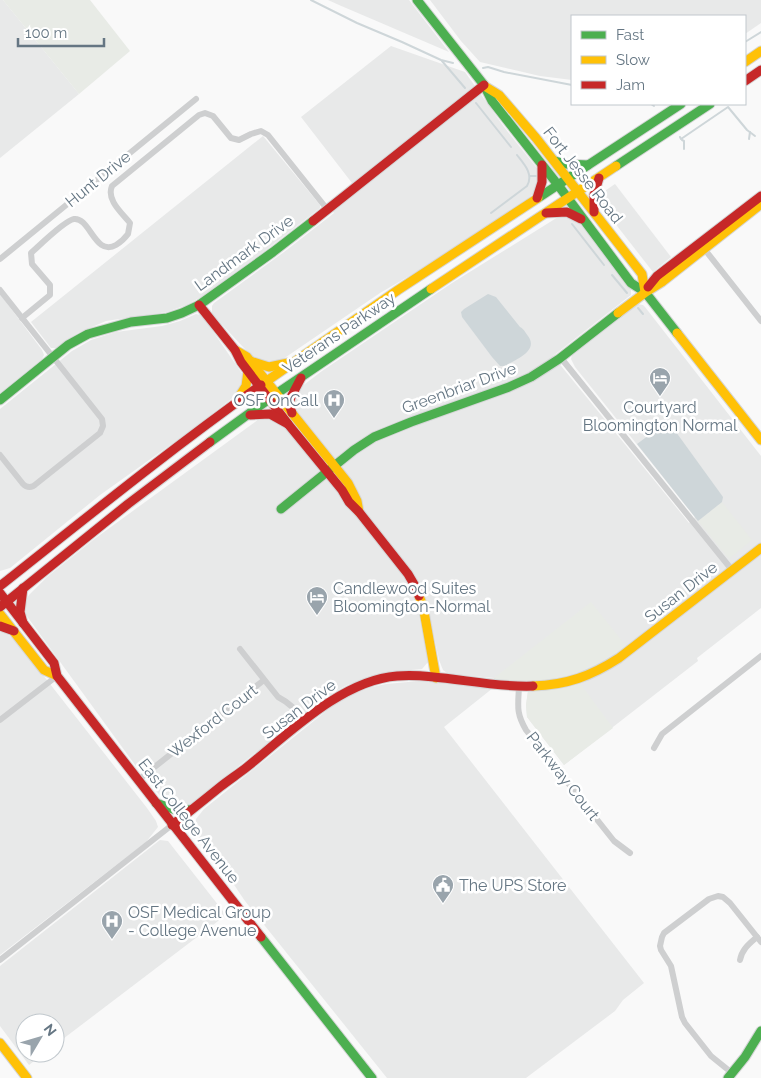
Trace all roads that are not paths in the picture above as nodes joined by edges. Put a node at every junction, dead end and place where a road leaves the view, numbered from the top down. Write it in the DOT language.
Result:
graph roads {
  1 [pos="417,0"];
  2 [pos="761,51"];
  3 [pos="746,61"];
  4 [pos="761,70"];
  5 [pos="746,80"];
  6 [pos="484,85"];
  7 [pos="196,99"];
  8 [pos="679,105"];
  9 [pos="708,105"];
  10 [pos="555,161"];
  11 [pos="542,165"];
  12 [pos="588,165"];
  13 [pos="568,178"];
  14 [pos="599,178"];
  15 [pos="558,185"];
  16 [pos="578,192"];
  17 [pos="536,199"];
  18 [pos="568,199"];
  19 [pos="760,202"];
  20 [pos="327,209"];
  21 [pos="594,212"];
  22 [pos="546,213"];
  23 [pos="583,220"];
  24 [pos="702,246"];
  25 [pos="0,259"];
  26 [pos="0,290"];
  27 [pos="645,292"];
  28 [pos="199,305"];
  29 [pos="22,318"];
  30 [pos="761,321"];
  31 [pos="235,350"];
  32 [pos="53,357"];
  33 [pos="561,358"];
  34 [pos="250,361"];
  35 [pos="294,361"];
  36 [pos="248,371"];
  37 [pos="302,376"];
  38 [pos="263,384"];
  39 [pos="273,396"];
  40 [pos="0,400"];
  41 [pos="233,406"];
  42 [pos="292,414"];
  43 [pos="246,416"];
  44 [pos="288,424"];
  45 [pos="761,440"];
  46 [pos="0,455"];
  47 [pos="330,469"];
  48 [pos="281,510"];
  49 [pos="761,548"];
  50 [pos="732,570"];
  51 [pos="18,571"];
  52 [pos="0,575"];
  53 [pos="0,586"];
  54 [pos="23,588"];
  55 [pos="0,593"];
  56 [pos="3,604"];
  57 [pos="0,614"];
  58 [pos="23,623"];
  59 [pos="0,626"];
  60 [pos="14,631"];
  61 [pos="240,649"];
  62 [pos="761,656"];
  63 [pos="57,676"];
  64 [pos="436,678"];
  65 [pos="264,680"];
  66 [pos="519,687"];
  67 [pos="0,720"];
  68 [pos="305,721"];
  69 [pos="654,748"];
  70 [pos="137,781"];
  71 [pos="155,803"];
  72 [pos="192,810"];
  73 [pos="172,825"];
  74 [pos="630,853"];
  75 [pos="759,940"];
  76 [pos="0,960"];
  77 [pos="740,960"];
  78 [pos="761,1031"];
  79 [pos="0,1043"];
  80 [pos="730,1075"];
  81 [pos="28,1078"];
  82 [pos="372,1078"];
  1 -- 6 [label="main road, Fort Jesse Road"];
  2 -- 3 [label="main road"];
  4 -- 5 [label="main road"];
  6 -- 10 [label="main road, Fort Jesse Road"];
  6 -- 11 [label="main road, Fort Jesse Road"];
  6 -- 20 [label="main road, Landmark Drive"];
  7 -- 25 [label="street, Hunt Drive"];
  8 -- 12 [label="main road, Veterans Parkway"];
  9 -- 14 [label="main road, Veterans Parkway"];
  10 -- 12 [label="main road"];
  10 -- 13 [label="main road, Fort Jesse Road"];
  11 -- 15 [label="main road, Fort Jesse Road"];
  11 -- 17 [label="main road"];
  12 -- 13 [label="main road, Veterans Parkway"];
  13 -- 15 [label="main road, Veterans Parkway"];
  13 -- 16 [label="main road, Fort Jesse Road"];
  14 -- 16 [label="main road, Veterans Parkway"];
  14 -- 21 [label="main road"];
  15 -- 17 [label="main road, Veterans Parkway"];
  15 -- 18 [label="main road, Fort Jesse Road"];
  16 -- 18 [label="main road, Veterans Parkway"];
  16 -- 21 [label="main road, Fort Jesse Road"];
  17 -- 35 [label="main road, Veterans Parkway"];
  18 -- 22 [label="main road, Veterans Parkway"];
  18 -- 23 [label="main road, Fort Jesse Road"];
  19 -- 24 [label="main road, Greenbriar Drive"];
  20 -- 28 [label="main road, Landmark Drive"];
  20 -- 29 [label="street"];
  21 -- 27 [label="main road, Fort Jesse Road"];
  22 -- 23 [label="main road"];
  22 -- 37 [label="main road, Veterans Parkway"];
  23 -- 27 [label="main road, Fort Jesse Road"];
  24 -- 27 [label="main road, Greenbriar Drive"];
  24 -- 30 [label="street"];
  26 -- 29 [label="street"];
  27 -- 33 [label="main road, Greenbriar Drive"];
  27 -- 45 [label="main road, Fort Jesse Road"];
  28 -- 31 [label="main road"];
  28 -- 32 [label="main road, Landmark Drive"];
  29 -- 32 [label="street"];
  31 -- 34 [label="main road"];
  31 -- 36 [label="main road"];
  32 -- 40 [label="main road, Landmark Drive"];
  32 -- 46 [label="street"];
  33 -- 47 [label="main road, Greenbriar Drive"];
  33 -- 50 [label="street"];
  34 -- 35 [label="main road"];
  34 -- 38 [label="main road"];
  35 -- 38 [label="main road, Veterans Parkway"];
  36 -- 38 [label="main road"];
  36 -- 41 [label="main road"];
  37 -- 39 [label="main road, Veterans Parkway"];
  37 -- 42 [label="main road"];
  38 -- 39 [label="main road"];
  38 -- 41 [label="main road, Veterans Parkway"];
  39 -- 42 [label="main road"];
  39 -- 43 [label="main road, Veterans Parkway"];
  39 -- 44 [label="main road"];
  41 -- 51 [label="main road, Veterans Parkway"];
  42 -- 47 [label="main road"];
  43 -- 44 [label="main road"];
  43 -- 54 [label="main road, Veterans Parkway"];
  44 -- 47 [label="main road"];
  47 -- 48 [label="main road, Greenbriar Drive"];
  47 -- 64 [label="main road"];
  49 -- 50 [label="main road, Susan Drive"];
  50 -- 66 [label="main road, Susan Drive"];
  51 -- 52 [label="main road"];
  51 -- 53 [label="main road, Veterans Parkway"];
  54 -- 56 [label="main road, Veterans Parkway"];
  54 -- 58 [label="main road"];
  55 -- 56 [label="main road, East College Avenue"];
  56 -- 58 [label="main road, East College Avenue"];
  57 -- 60 [label="main road, East College Avenue"];
  58 -- 63 [label="main road, East College Avenue"];
  59 -- 60 [label="main road"];
  60 -- 63 [label="main road, East College Avenue"];
  61 -- 65 [label="street"];
  62 -- 69 [label="street"];
  63 -- 67 [label="street"];
  63 -- 70 [label="main road, East College Avenue"];
  64 -- 66 [label="main road, Susan Drive"];
  64 -- 68 [label="main road, Susan Drive"];
  65 -- 68 [label="street"];
  65 -- 70 [label="street, Wexford Court"];
  66 -- 74 [label="street, Parkway Court"];
  68 -- 72 [label="main road, Susan Drive"];
  70 -- 71 [label="main road, East College Avenue"];
  71 -- 72 [label="main road"];
  71 -- 73 [label="main road, East College Avenue"];
  72 -- 73 [label="main road, Susan Drive"];
  73 -- 76 [label="street, Susan Drive"];
  73 -- 82 [label="main road, East College Avenue"];
  75 -- 77 [label="street"];
  75 -- 80 [label="street"];
  78 -- 80 [label="main road"];
  79 -- 81 [label="main road"];
}
